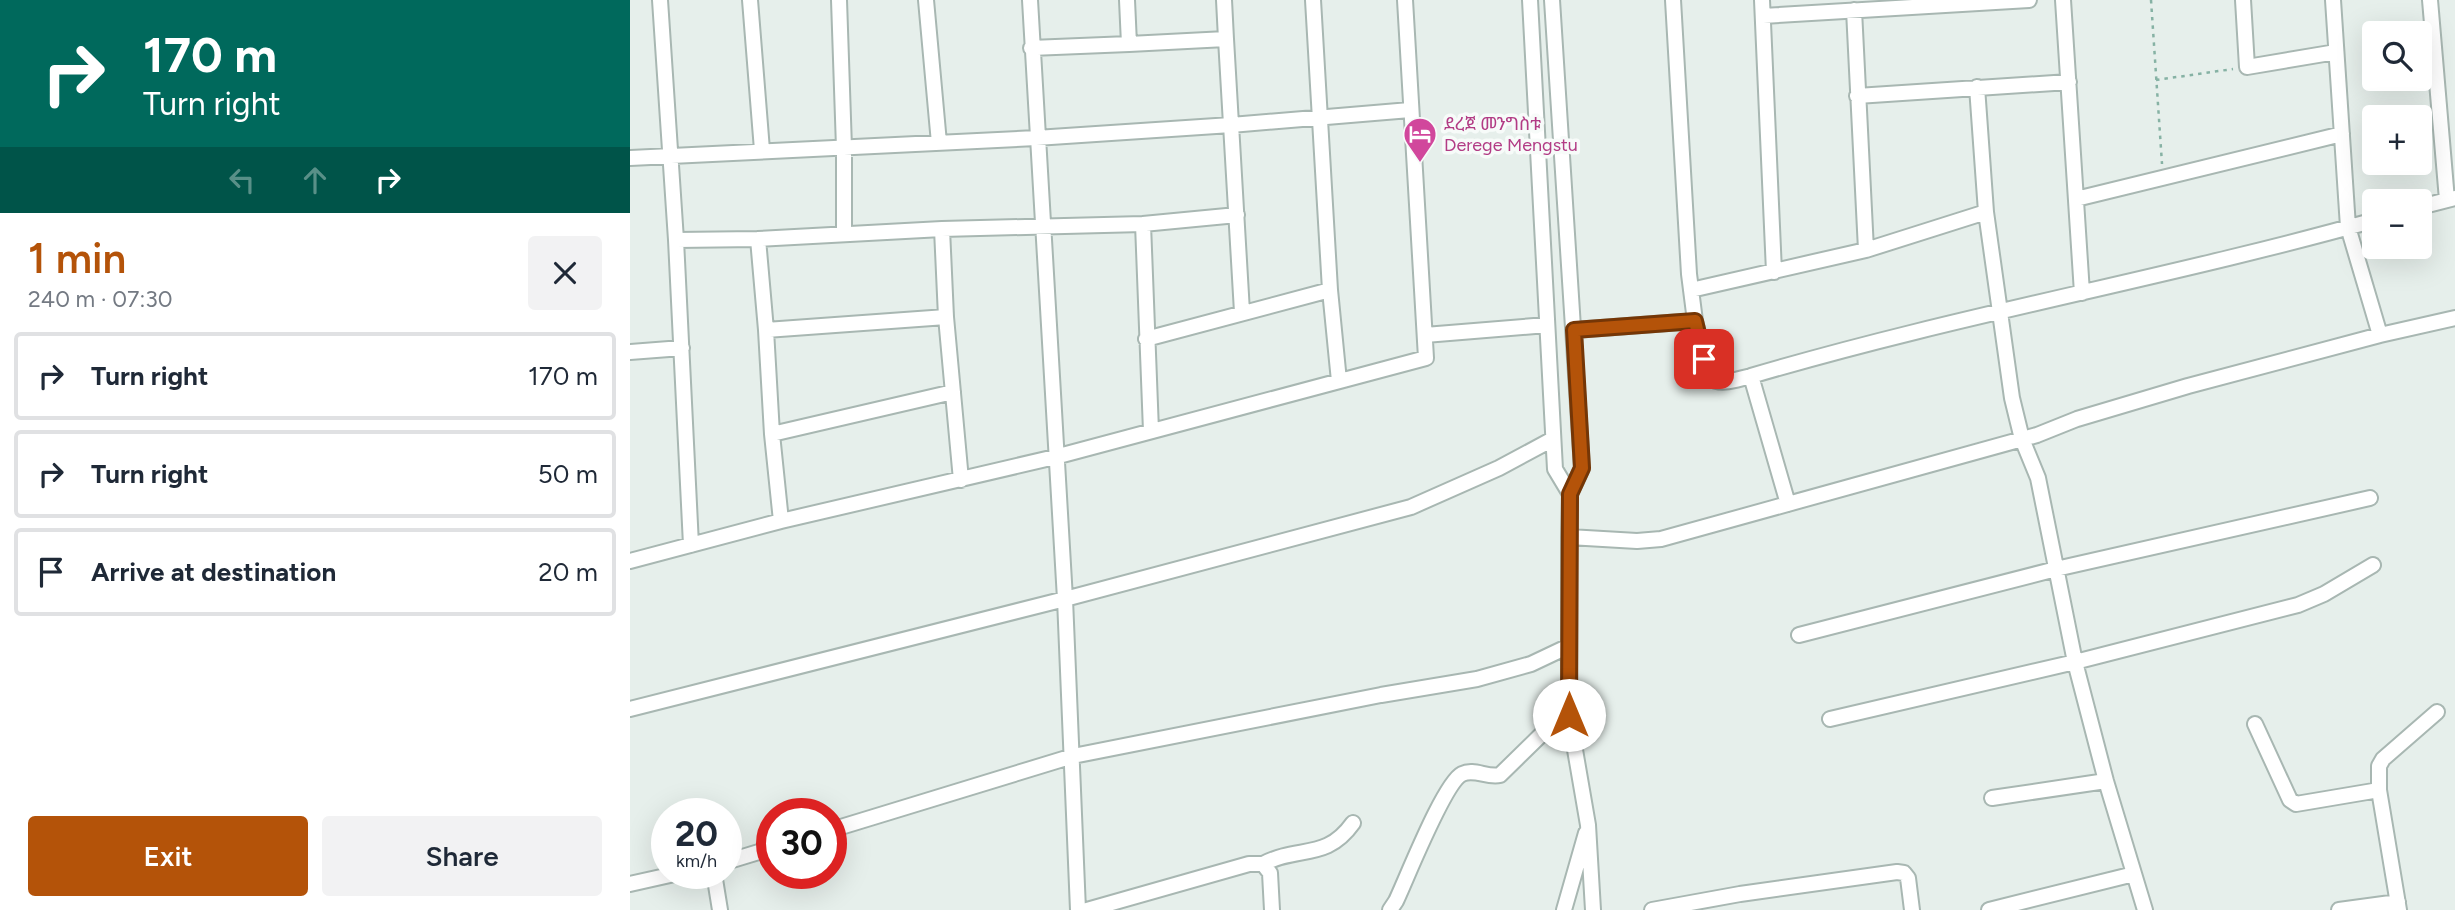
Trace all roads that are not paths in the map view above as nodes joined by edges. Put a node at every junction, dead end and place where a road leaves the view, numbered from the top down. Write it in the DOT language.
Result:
graph roads {
  1 [pos="660,0"];
  2 [pos="750,0"];
  3 [pos="839,0"];
  4 [pos="926,0"];
  5 [pos="1030,0"];
  6 [pos="1127,0"];
  7 [pos="1224,0"];
  8 [pos="1313,0"];
  9 [pos="1405,0"];
  10 [pos="1530,0"];
  11 [pos="1552,0"];
  12 [pos="1673,0"];
  13 [pos="1762,0"];
  14 [pos="2029,0"];
  15 [pos="2063,0"];
  16 [pos="2243,0"];
  17 [pos="2333,0"];
  18 [pos="2430,0"];
  19 [pos="1963,1"];
  20 [pos="1854,10"];
  21 [pos="1763,16"];
  22 [pos="1226,39"];
  23 [pos="1129,44"];
  24 [pos="1031,48"];
  25 [pos="2336,52"];
  26 [pos="2068,82"];
  27 [pos="1977,87"];
  28 [pos="1857,96"];
  29 [pos="1410,110"];
  30 [pos="1320,117"];
  31 [pos="1231,125"];
  32 [pos="2342,134"];
  33 [pos="1036,138"];
  34 [pos="939,143"];
  35 [pos="844,148"];
  36 [pos="762,150"];
  37 [pos="670,156"];
  38 [pos="630,158"];
  39 [pos="2076,199"];
  40 [pos="2451,199"];
  41 [pos="2432,204"];
  42 [pos="1986,212"];
  43 [pos="1237,215"];
  44 [pos="2362,223"];
  45 [pos="1143,224"];
  46 [pos="1042,227"];
  47 [pos="2348,227"];
  48 [pos="942,229"];
  49 [pos="844,234"];
  50 [pos="758,239"];
  51 [pos="676,240"];
  52 [pos="1866,250"];
  53 [pos="1774,272"];
  54 [pos="1330,290"];
  55 [pos="1691,290"];
  56 [pos="2082,293"];
  57 [pos="1999,311"];
  58 [pos="1242,312"];
  59 [pos="946,317"];
  60 [pos="2455,318"];
  61 [pos="1695,321"];
  62 [pos="1547,325"];
  63 [pos="766,330"];
  64 [pos="1574,330"];
  65 [pos="1425,335"];
  66 [pos="2380,335"];
  67 [pos="1146,338"];
  68 [pos="682,348"];
  69 [pos="630,352"];
  70 [pos="1751,376"];
  71 [pos="1339,381"];
  72 [pos="953,392"];
  73 [pos="1151,431"];
  74 [pos="772,434"];
  75 [pos="1553,439"];
  76 [pos="2022,439"];
  77 [pos="1055,457"];
  78 [pos="961,480"];
  79 [pos="1570,494"];
  80 [pos="2370,498"];
  81 [pos="1788,504"];
  82 [pos="781,521"];
  83 [pos="1569,537"];
  84 [pos="691,545"];
  85 [pos="630,561"];
  86 [pos="2373,565"];
  87 [pos="2056,569"];
  88 [pos="1065,599"];
  89 [pos="1799,635"];
  90 [pos="1569,646"];
  91 [pos="2076,662"];
  92 [pos="630,709"];
  93 [pos="2437,712"];
  94 [pos="1569,715"];
  95 [pos="1830,719"];
  96 [pos="2255,724"];
  97 [pos="1073,756"];
  98 [pos="2106,781"];
  99 [pos="2379,790"];
  100 [pos="1993,798"];
  101 [pos="1353,823"];
  102 [pos="847,825"];
  103 [pos="1588,825"];
  104 [pos="1263,864"];
  105 [pos="2134,874"];
  106 [pos="651,879"];
  107 [pos="630,884"];
  108 [pos="717,889"];
  109 [pos="1740,894"];
  110 [pos="2398,906"];
  111 [pos="720,910"];
  112 [pos="1078,910"];
  113 [pos="1087,910"];
  114 [pos="1272,910"];
  115 [pos="1390,910"];
  116 [pos="1564,910"];
  117 [pos="1593,910"];
  118 [pos="1652,910"];
  119 [pos="1742,910"];
  120 [pos="1912,910"];
  121 [pos="1989,910"];
  122 [pos="2145,910"];
  123 [pos="2339,910"];
  1 -- 37 [label="street"];
  2 -- 36 [label="street"];
  3 -- 35 [label="street"];
  4 -- 34 [label="street"];
  5 -- 24 [label="street"];
  6 -- 23 [label="street"];
  7 -- 22 [label="street"];
  8 -- 30 [label="street"];
  9 -- 29 [label="street"];
  10 -- 62 [label="street"];
  11 -- 64 [label="street"];
  12 -- 55 [label="street"];
  13 -- 21 [label="street"];
  14 -- 19 [label="street"];
  15 -- 26 [label="street"];
  16 -- 25 [label="street"];
  17 -- 25 [label="street"];
  18 -- 40 [label="street"];
  19 -- 20 [label="street"];
  20 -- 21 [label="street"];
  20 -- 28 [label="street"];
  21 -- 53 [label="street"];
  22 -- 23 [label="street"];
  22 -- 31 [label="street"];
  23 -- 24 [label="street"];
  24 -- 33 [label="street"];
  25 -- 32 [label="street"];
  26 -- 27 [label="street"];
  26 -- 39 [label="street"];
  27 -- 28 [label="street"];
  27 -- 42 [label="street"];
  28 -- 52 [label="street"];
  29 -- 30 [label="street"];
  29 -- 65 [label="street"];
  30 -- 31 [label="street"];
  30 -- 54 [label="street"];
  31 -- 33 [label="street"];
  31 -- 43 [label="street"];
  32 -- 39 [label="street"];
  32 -- 47 [label="street"];
  33 -- 34 [label="street"];
  33 -- 46 [label="street"];
  34 -- 35 [label="street"];
  35 -- 36 [label="street"];
  35 -- 49 [label="street"];
  36 -- 37 [label="street"];
  37 -- 38 [label="street"];
  37 -- 51 [label="street"];
  39 -- 56 [label="street"];
  40 -- 41 [label="street"];
  42 -- 52 [label="street"];
  42 -- 57 [label="street"];
  43 -- 45 [label="street"];
  43 -- 58 [label="street"];
  44 -- 47 [label="street"];
  45 -- 46 [label="street"];
  45 -- 67 [label="street"];
  46 -- 48 [label="street"];
  46 -- 77 [label="street"];
  47 -- 56 [label="street"];
  47 -- 66 [label="street"];
  48 -- 49 [label="street"];
  48 -- 59 [label="street"];
  49 -- 50 [label="street"];
  50 -- 51 [label="street"];
  50 -- 63 [label="street"];
  51 -- 68 [label="street"];
  52 -- 53 [label="street"];
  53 -- 55 [label="street"];
  54 -- 58 [label="street"];
  54 -- 71 [label="street"];
  55 -- 61 [label="street"];
  56 -- 57 [label="street"];
  57 -- 70 [label="street"];
  57 -- 76 [label="street"];
  58 -- 67 [label="street"];
  59 -- 63 [label="street"];
  59 -- 72 [label="street"];
  60 -- 66 [label="street"];
  61 -- 64 [label="street"];
  61 -- 70 [label="street"];
  62 -- 65 [label="street"];
  62 -- 75 [label="street"];
  63 -- 74 [label="street"];
  64 -- 79 [label="street"];
  65 -- 71 [label="street"];
  66 -- 76 [label="street"];
  67 -- 73 [label="street"];
  68 -- 69 [label="street"];
  68 -- 84 [label="street"];
  70 -- 81 [label="street"];
  71 -- 73 [label="street"];
  72 -- 74 [label="street"];
  72 -- 78 [label="street"];
  73 -- 77 [label="street"];
  74 -- 82 [label="street"];
  75 -- 79 [label="street"];
  75 -- 88 [label="street"];
  76 -- 81 [label="street"];
  76 -- 87 [label="street"];
  77 -- 78 [label="street"];
  77 -- 88 [label="street"];
  78 -- 82 [label="street"];
  79 -- 83 [label="street"];
  80 -- 87 [label="street"];
  81 -- 83 [label="street"];
  82 -- 84 [label="street"];
  83 -- 90 [label="street"];
  84 -- 85 [label="street"];
  86 -- 91 [label="street"];
  87 -- 89 [label="street"];
  87 -- 91 [label="street"];
  88 -- 92 [label="street"];
  88 -- 97 [label="street"];
  90 -- 94 [label="street"];
  90 -- 97 [label="street"];
  91 -- 95 [label="street"];
  91 -- 98 [label="street"];
  93 -- 99 [label="street"];
  94 -- 103 [label="street"];
  94 -- 115 [label="street"];
  96 -- 99 [label="street"];
  97 -- 102 [label="street"];
  97 -- 112 [label="street"];
  98 -- 100 [label="street"];
  98 -- 105 [label="street"];
  99 -- 110 [label="street"];
  101 -- 104 [label="street"];
  103 -- 116 [label="street"];
  103 -- 117 [label="street"];
  104 -- 113 [label="street"];
  104 -- 114 [label="street"];
  105 -- 121 [label="street"];
  105 -- 122 [label="street"];
  106 -- 107 [label="street"];
  108 -- 111 [label="street"];
  109 -- 118 [label="street"];
  109 -- 119 [label="street"];
  109 -- 120 [label="street"];
  110 -- 123 [label="street"];
}
